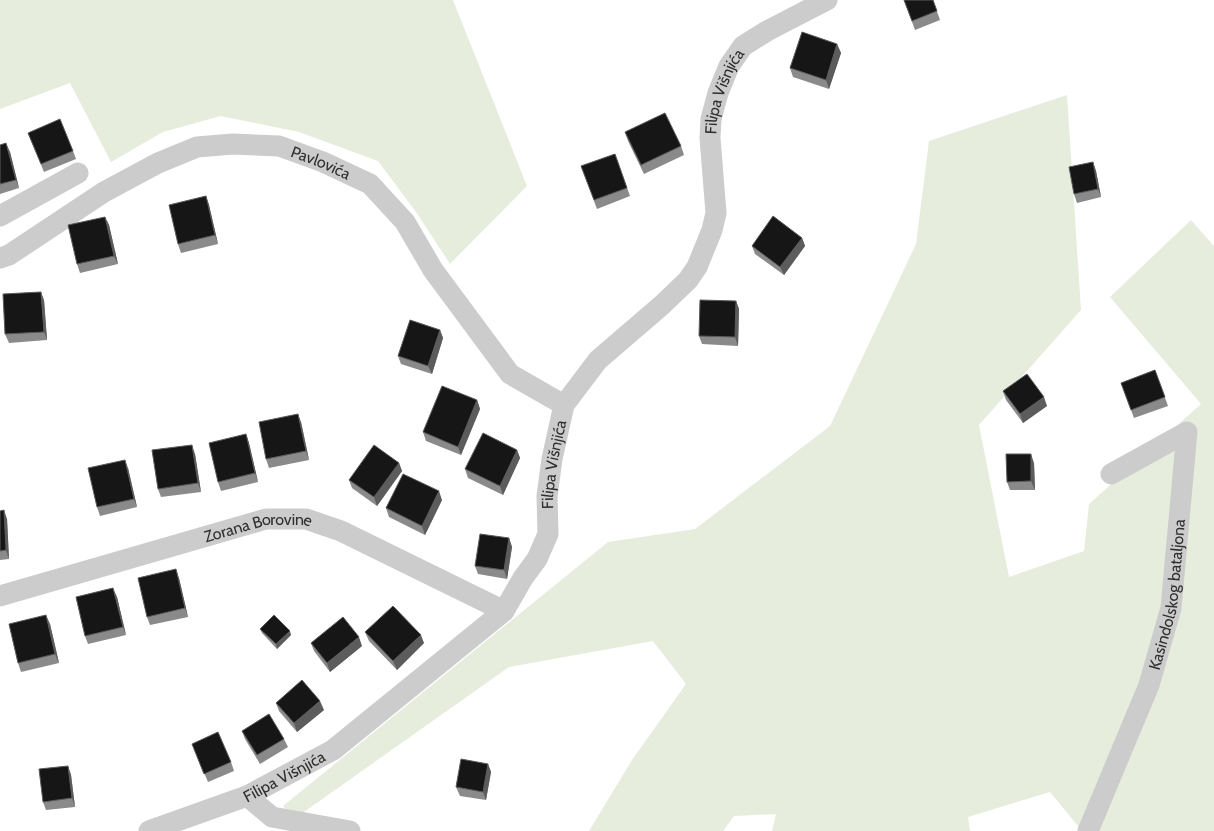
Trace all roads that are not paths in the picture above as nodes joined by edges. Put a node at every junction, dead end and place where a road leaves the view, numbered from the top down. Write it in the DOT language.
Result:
graph roads {
  1 [pos="827,0"];
  2 [pos="78,173"];
  3 [pos="0,216"];
  4 [pos="0,258"];
  5 [pos="564,405"];
  6 [pos="1111,474"];
  7 [pos="0,596"];
  8 [pos="504,611"];
  9 [pos="247,796"];
  10 [pos="149,831"];
  11 [pos="350,831"];
  12 [pos="1088,831"];
  1 -- 5 [label="street, Filipa Višnjića"];
  2 -- 3 [label="street"];
  4 -- 5 [label="street, Pavlovića"];
  5 -- 8 [label="street, Filipa Višnjića"];
  6 -- 12 [label="street, Kasindolskog bataljona"];
  7 -- 8 [label="street, Zorana Borovine"];
  8 -- 9 [label="street, Filipa Višnjića"];
  9 -- 10 [label="street, Filipa Višnjića"];
  9 -- 11 [label="street"];
}
